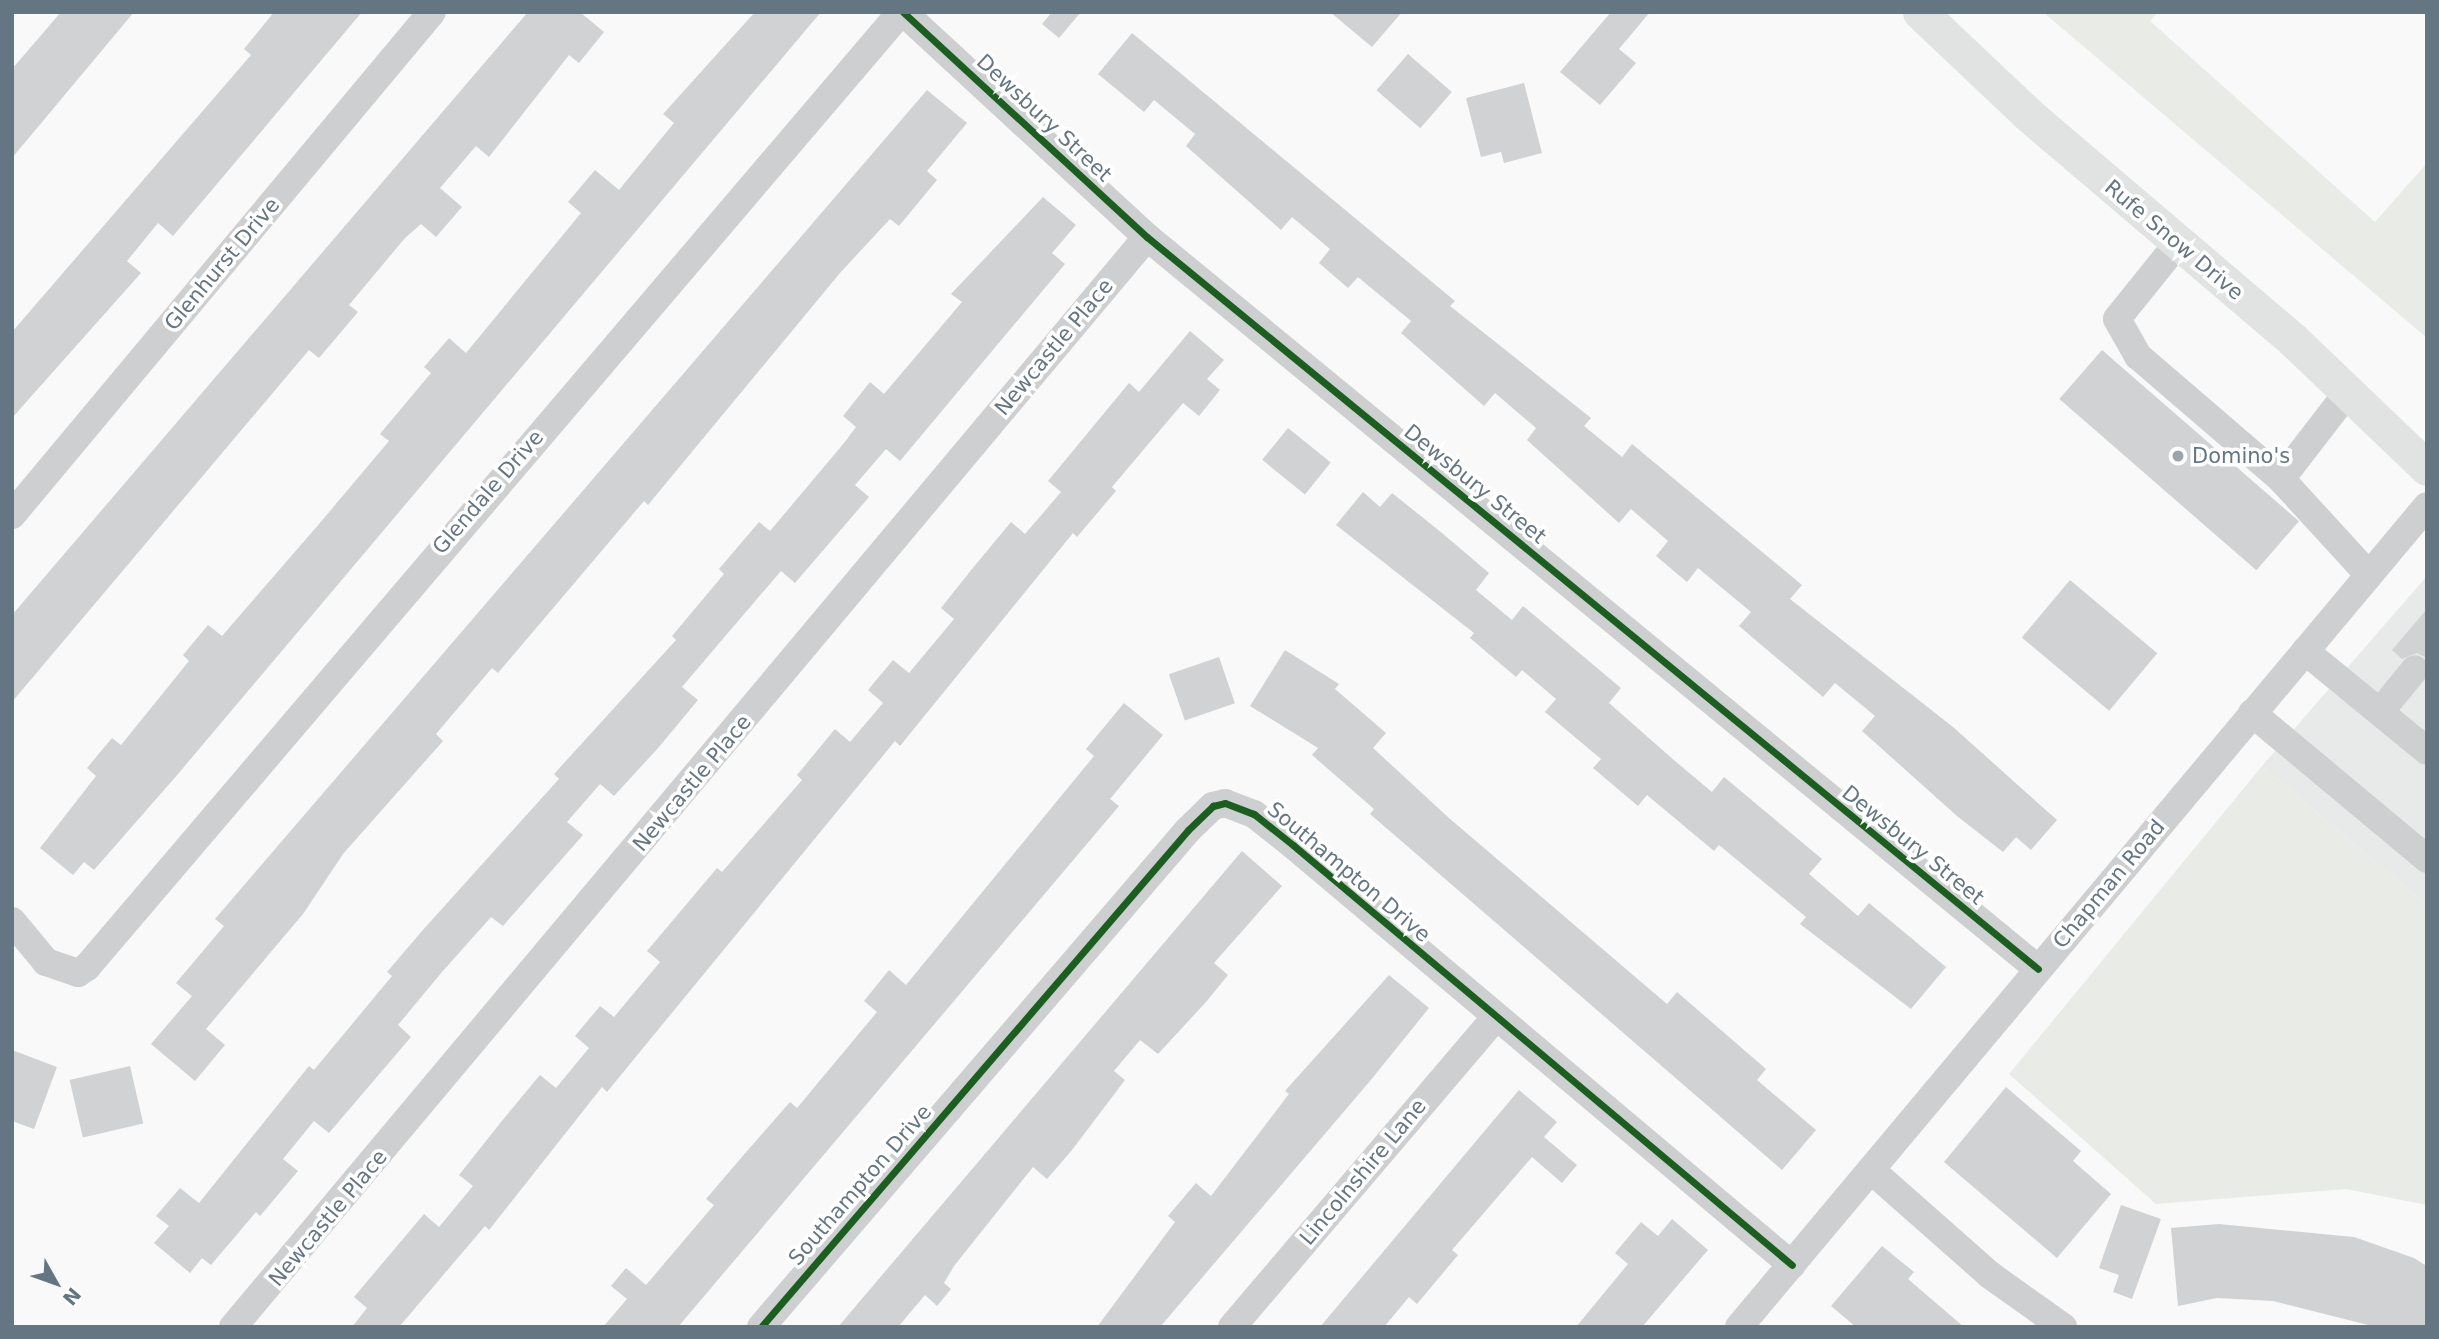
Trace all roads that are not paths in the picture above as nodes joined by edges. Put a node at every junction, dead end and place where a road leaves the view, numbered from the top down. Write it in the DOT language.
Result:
graph roads {
  1 [pos="432,12"];
  2 [pos="902,12"];
  3 [pos="1920,12"];
  4 [pos="1147,237"];
  5 [pos="2178,243"];
  6 [pos="2348,392"];
  7 [pos="2427,468"];
  8 [pos="2281,479"];
  9 [pos="2427,506"];
  10 [pos="12,515"];
  11 [pos="2369,575"];
  12 [pos="2305,651"];
  13 [pos="2415,669"];
  14 [pos="2380,712"];
  15 [pos="2252,713"];
  16 [pos="2427,751"];
  17 [pos="2427,859"];
  18 [pos="12,921"];
  19 [pos="2038,969"];
  20 [pos="1494,1018"];
  21 [pos="1871,1170"];
  22 [pos="1792,1265"];
  23 [pos="233,1327"];
  24 [pos="761,1327"];
  25 [pos="1232,1327"];
  26 [pos="1739,1327"];
  27 [pos="2063,1327"];
  1 -- 10 [label="street, Glenhurst Drive"];
  2 -- 4 [label="street, Dewsbury Street"];
  2 -- 18 [label="street, Glendale Drive"];
  3 -- 5 [label="main road, Rufe Snow Drive"];
  4 -- 19 [label="street, Dewsbury Street"];
  4 -- 23 [label="street, Newcastle Place"];
  5 -- 6 [label="main road, Rufe Snow Drive"];
  5 -- 8 [label="street"];
  6 -- 7 [label="main road, Rufe Snow Drive"];
  6 -- 8 [label="street"];
  8 -- 11 [label="street"];
  9 -- 11 [label="street, Chapman Road"];
  11 -- 12 [label="street, Chapman Road"];
  12 -- 14 [label="street"];
  12 -- 15 [label="street, Chapman Road"];
  13 -- 14 [label="street"];
  14 -- 16 [label="street"];
  15 -- 17 [label="street"];
  15 -- 19 [label="street, Chapman Road"];
  19 -- 21 [label="street, Chapman Road"];
  20 -- 22 [label="street, Southampton Drive"];
  20 -- 24 [label="street, Southampton Drive"];
  20 -- 25 [label="street, Lincolnshire Lane"];
  21 -- 22 [label="street, Chapman Road"];
  21 -- 27 [label="street"];
  22 -- 26 [label="street, Chapman Road"];
}
